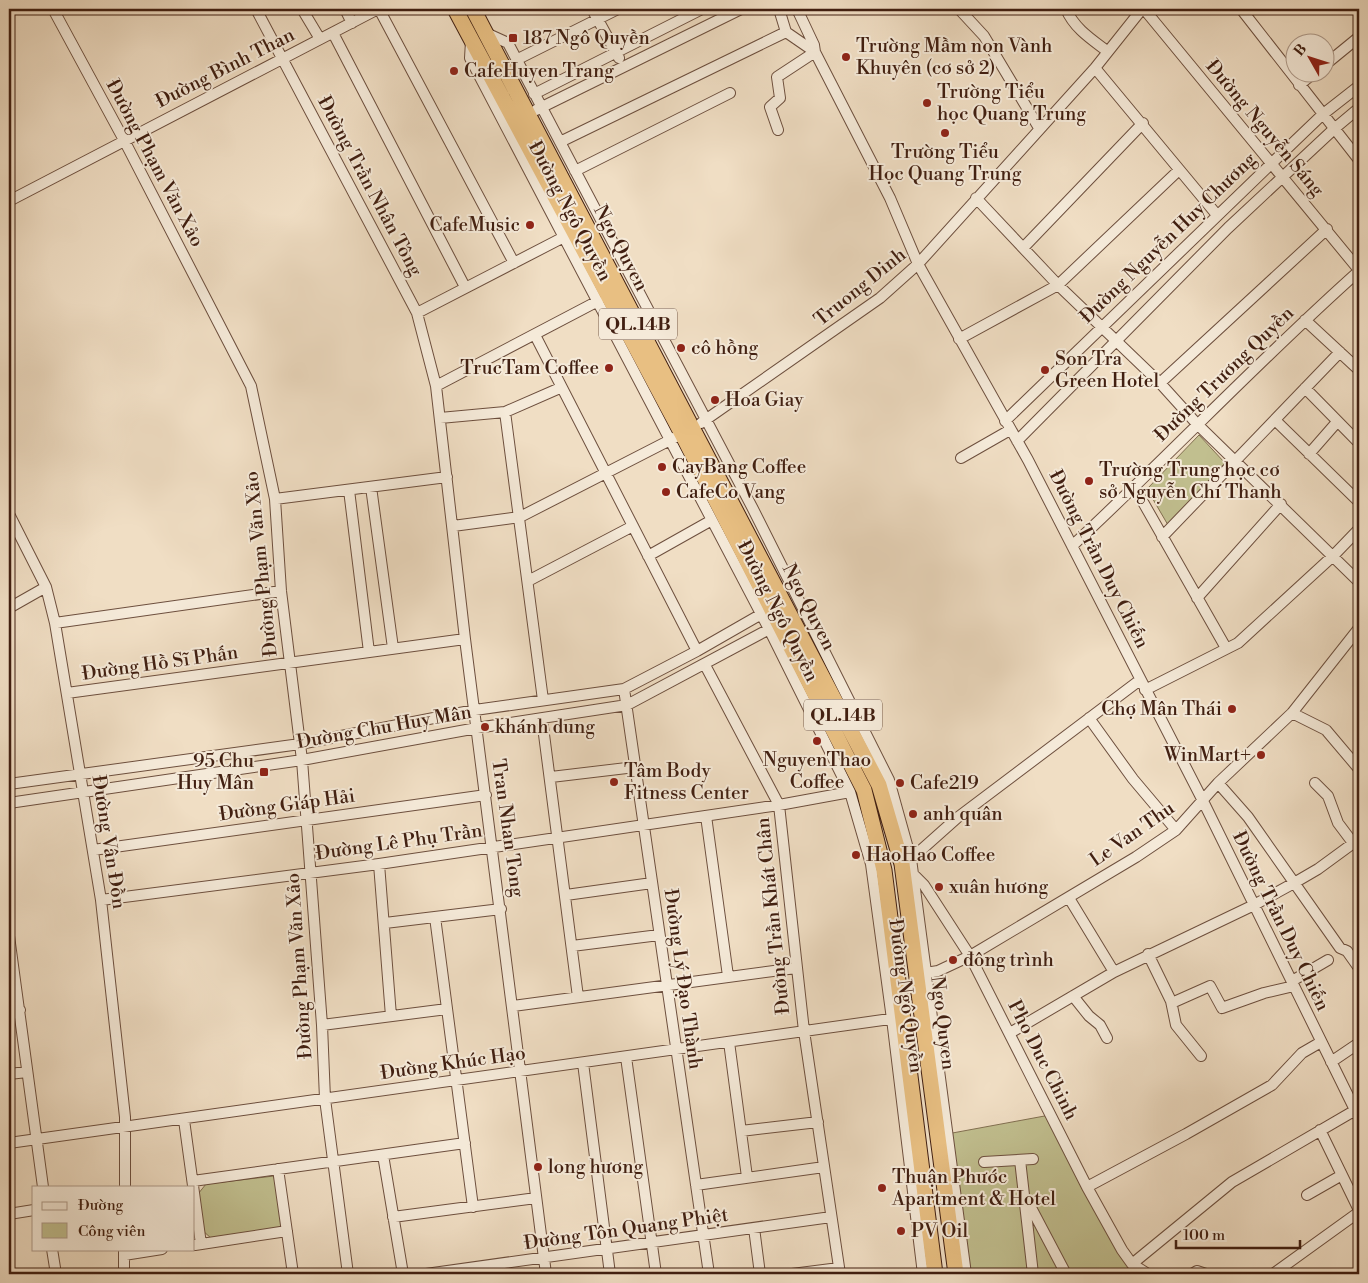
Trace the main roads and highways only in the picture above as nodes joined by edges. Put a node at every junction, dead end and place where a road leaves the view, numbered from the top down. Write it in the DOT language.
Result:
graph roads {
  1 [pos="456,9"];
  2 [pos="473,9"];
  3 [pos="478,35"];
  4 [pos="688,431"];
  5 [pos="935,1274"];
  6 [pos="956,1274"];
  1 -- 3 [label="highway, Ngo Quyen / QL.14B"];
  2 -- 3 [label="highway, Ngo Quyen / QL.14B"];
  3 -- 4 [label="highway, Ngo Quyen / QL.14B"];
  3 -- 4 [label="highway, Ngo Quyen / QL.14B"];
  4 -- 5 [label="highway, Ngo Quyen / QL.14B"];
  4 -- 6 [label="highway, Ngo Quyen / QL.14B"];
}
